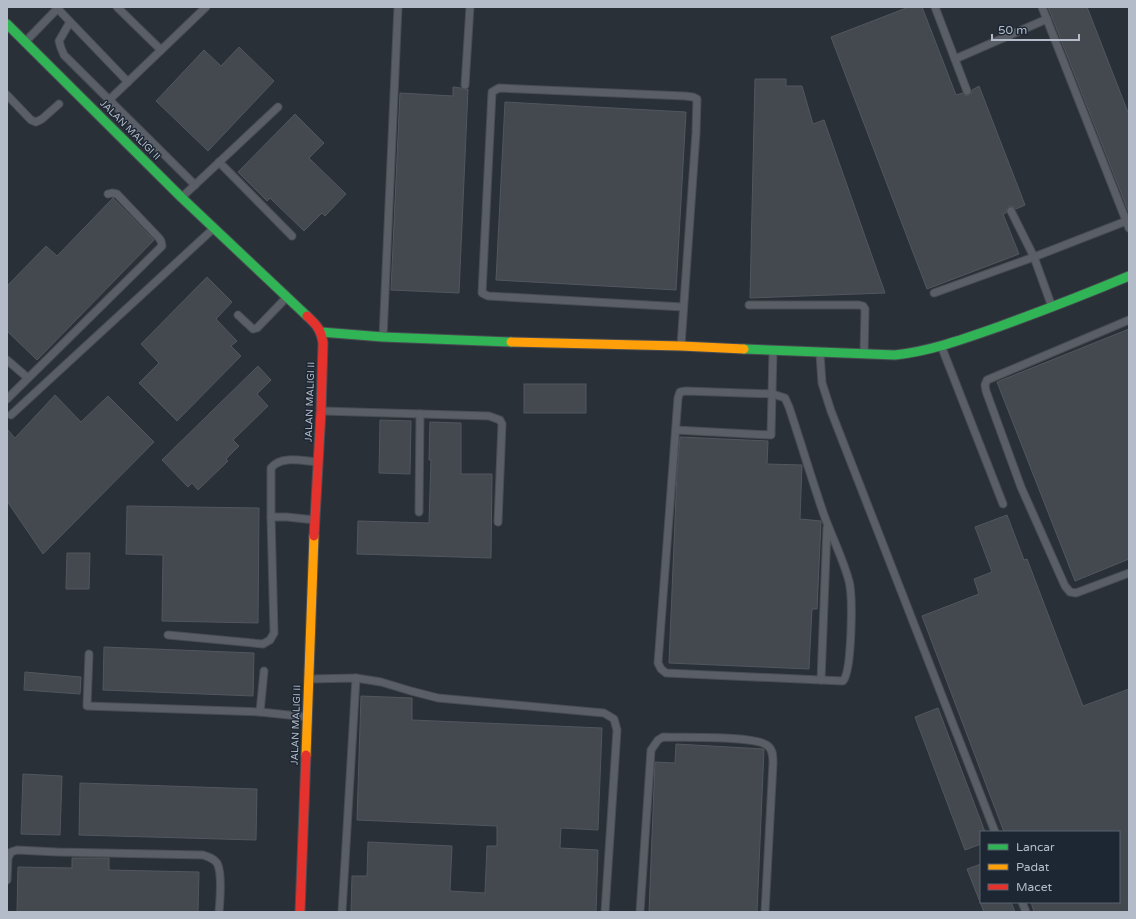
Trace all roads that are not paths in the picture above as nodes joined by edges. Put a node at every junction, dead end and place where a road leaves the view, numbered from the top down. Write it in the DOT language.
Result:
graph roads {
  1 [pos="117,7"];
  2 [pos="398,7"];
  3 [pos="470,7"];
  4 [pos="935,7"];
  5 [pos="1042,7"];
  6 [pos="57,8"];
  7 [pos="203,8"];
  8 [pos="1047,19"];
  9 [pos="70,22"];
  10 [pos="7,24"];
  11 [pos="25,42"];
  12 [pos="161,50"];
  13 [pos="955,59"];
  14 [pos="128,82"];
  15 [pos="465,85"];
  16 [pos="967,92"];
  17 [pos="7,95"];
  18 [pos="109,100"];
  19 [pos="59,104"];
  20 [pos="278,107"];
  21 [pos="219,162"];
  22 [pos="195,185"];
  23 [pos="108,194"];
  24 [pos="182,198"];
  25 [pos="1011,211"];
  26 [pos="1128,223"];
  27 [pos="214,229"];
  28 [pos="292,236"];
  29 [pos="1034,258"];
  30 [pos="1129,276"];
  31 [pos="934,293"];
  32 [pos="287,297"];
  33 [pos="749,304"];
  34 [pos="683,307"];
  35 [pos="1052,308"];
  36 [pos="238,315"];
  37 [pos="1129,320"];
  38 [pos="321,332"];
  39 [pos="383,337"];
  40 [pos="681,346"];
  41 [pos="941,347"];
  42 [pos="773,351"];
  43 [pos="820,353"];
  44 [pos="864,354"];
  45 [pos="7,360"];
  46 [pos="28,378"];
  47 [pos="773,394"];
  48 [pos="7,399"];
  49 [pos="322,412"];
  50 [pos="420,414"];
  51 [pos="11,415"];
  52 [pos="676,430"];
  53 [pos="318,462"];
  54 [pos="1002,504"];
  55 [pos="419,512"];
  56 [pos="271,517"];
  57 [pos="315,520"];
  58 [pos="498,522"];
  59 [pos="828,524"];
  60 [pos="1129,573"];
  61 [pos="168,635"];
  62 [pos="89,654"];
  63 [pos="264,671"];
  64 [pos="356,678"];
  65 [pos="309,680"];
  66 [pos="821,680"];
  67 [pos="260,712"];
  68 [pos="308,717"];
  69 [pos="994,831"];
  70 [pos="7,880"];
  71 [pos="219,912"];
  72 [pos="300,912"];
  73 [pos="342,912"];
  74 [pos="605,912"];
  75 [pos="640,912"];
  76 [pos="765,912"];
  1 -- 12 [label="lane"];
  2 -- 39 [label="lane"];
  3 -- 15 [label="lane"];
  4 -- 13 [label="lane"];
  5 -- 8 [label="lane"];
  6 -- 9 [label="lane"];
  6 -- 11 [label="lane"];
  7 -- 12 [label="lane"];
  8 -- 13 [label="lane"];
  8 -- 26 [label="lane"];
  9 -- 14 [label="lane"];
  9 -- 18 [label="lane"];
  10 -- 11 [label="street, JALAN MALIGI II"];
  11 -- 24 [label="street, JALAN MALIGI II"];
  12 -- 14 [label="lane"];
  13 -- 16 [label="lane"];
  14 -- 18 [label="lane"];
  17 -- 19 [label="lane"];
  18 -- 22 [label="lane"];
  20 -- 21 [label="lane"];
  21 -- 22 [label="lane"];
  21 -- 28 [label="lane"];
  22 -- 24 [label="lane"];
  23 -- 46 [label="lane"];
  24 -- 27 [label="street, JALAN MALIGI II"];
  25 -- 29 [label="lane"];
  26 -- 29 [label="lane"];
  27 -- 32 [label="street, JALAN MALIGI II"];
  27 -- 51 [label="lane"];
  29 -- 31 [label="lane"];
  29 -- 35 [label="lane"];
  30 -- 35 [label="street"];
  32 -- 36 [label="lane"];
  32 -- 38 [label="street, JALAN MALIGI II"];
  33 -- 44 [label="lane"];
  34 -- 34 [label="lane"];
  34 -- 40 [label="lane"];
  35 -- 41 [label="street"];
  37 -- 60 [label="lane"];
  38 -- 39 [label="street"];
  38 -- 49 [label="street, JALAN MALIGI II"];
  39 -- 40 [label="street"];
  40 -- 42 [label="street"];
  41 -- 44 [label="street"];
  41 -- 54 [label="lane"];
  42 -- 43 [label="street"];
  42 -- 47 [label="lane"];
  43 -- 44 [label="street"];
  43 -- 69 [label="lane"];
  45 -- 46 [label="lane"];
  46 -- 48 [label="lane"];
  47 -- 52 [label="lane"];
  47 -- 52 [label="lane"];
  47 -- 59 [label="lane"];
  49 -- 50 [label="lane"];
  49 -- 53 [label="street, JALAN MALIGI II"];
  50 -- 55 [label="lane"];
  50 -- 58 [label="lane"];
  52 -- 66 [label="lane"];
  53 -- 56 [label="lane"];
  53 -- 57 [label="street, JALAN MALIGI II"];
  56 -- 57 [label="lane"];
  56 -- 61 [label="lane"];
  57 -- 65 [label="street, JALAN MALIGI II"];
  59 -- 66 [label="lane"];
  59 -- 66 [label="lane"];
  62 -- 67 [label="lane"];
  63 -- 67 [label="lane"];
  64 -- 65 [label="lane"];
  64 -- 73 [label="lane"];
  64 -- 74 [label="lane"];
  65 -- 68 [label="street, JALAN MALIGI II"];
  67 -- 68 [label="lane"];
  68 -- 72 [label="street, JALAN MALIGI II"];
  70 -- 71 [label="lane"];
  75 -- 76 [label="lane"];
}
